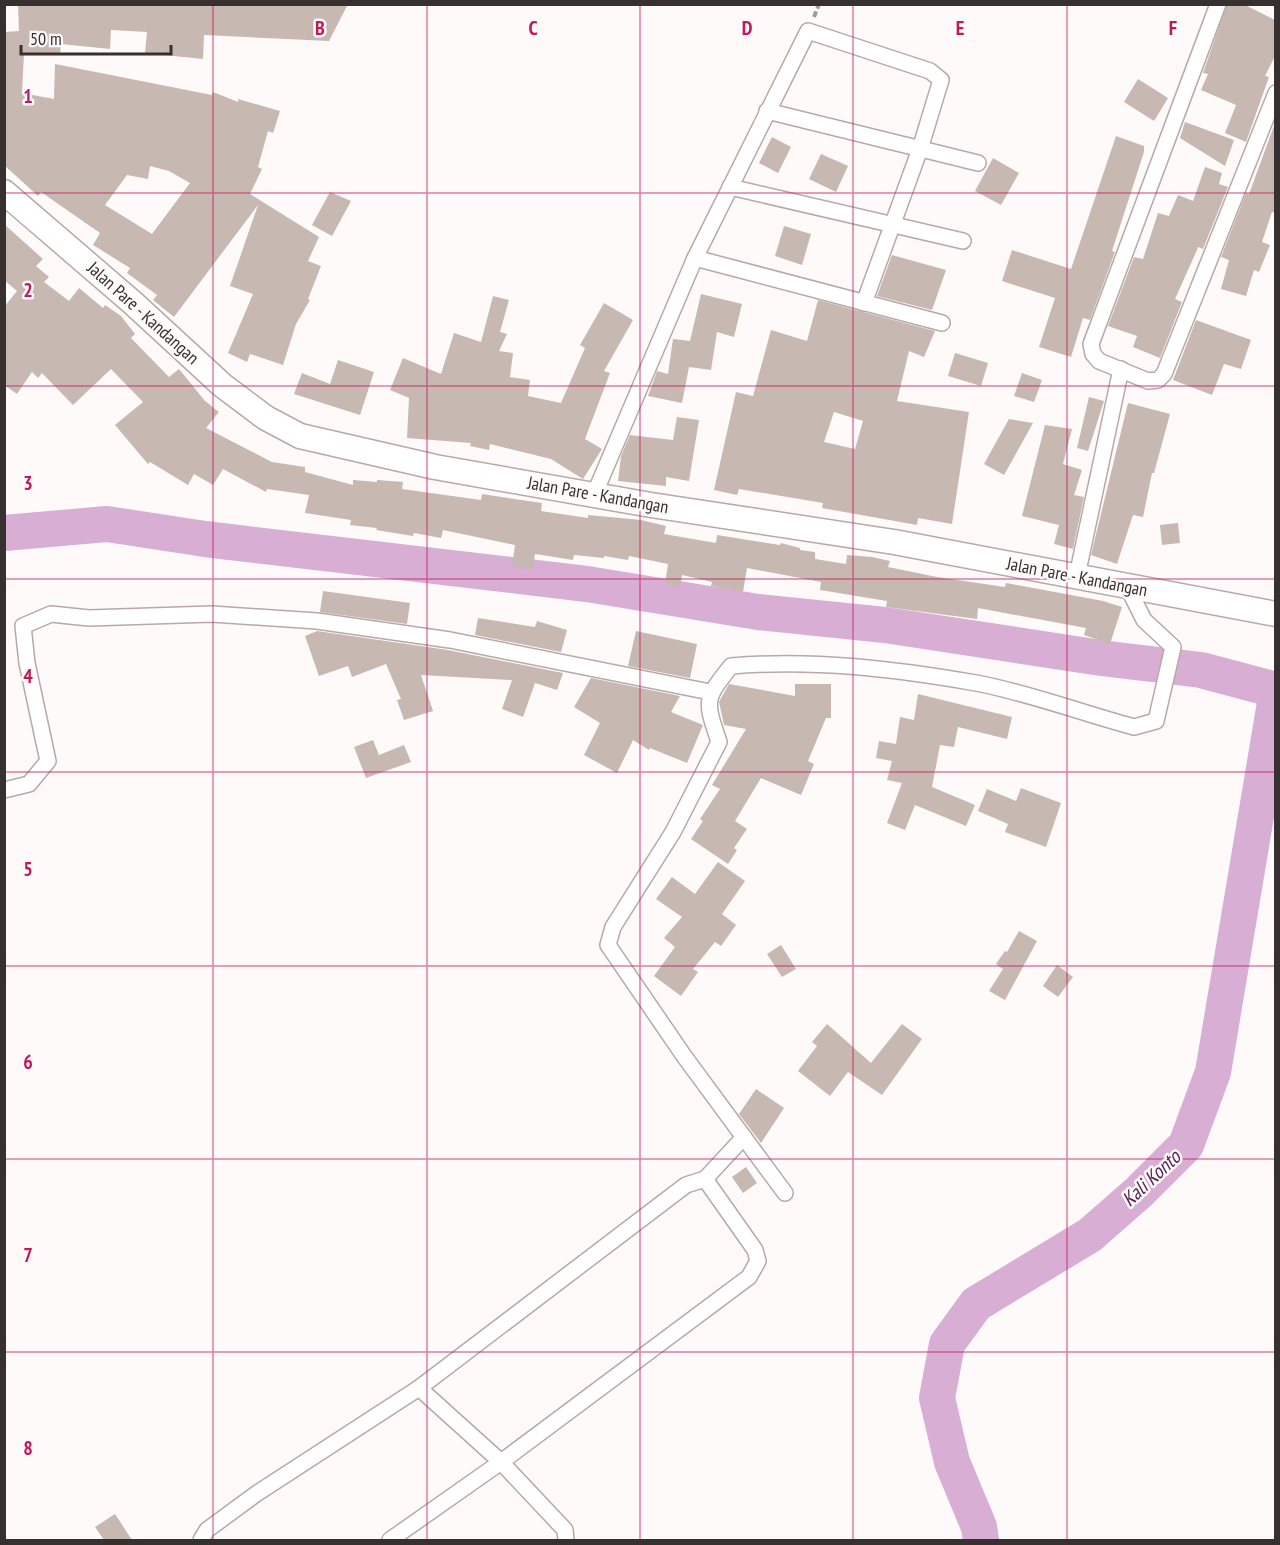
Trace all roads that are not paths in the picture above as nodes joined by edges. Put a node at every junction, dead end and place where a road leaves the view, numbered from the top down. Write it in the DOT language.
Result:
graph roads {
  1 [pos="1218,4"];
  2 [pos="1275,93"];
  3 [pos="767,111"];
  4 [pos="920,149"];
  5 [pos="978,163"];
  6 [pos="730,187"];
  7 [pos="4,192"];
  8 [pos="893,225"];
  9 [pos="963,241"];
  10 [pos="695,258"];
  11 [pos="864,303"];
  12 [pos="942,323"];
  13 [pos="1121,369"];
  14 [pos="594,495"];
  15 [pos="1077,576"];
  16 [pos="1127,586"];
  17 [pos="1275,614"];
  18 [pos="710,692"];
  19 [pos="4,790"];
  20 [pos="744,1137"];
  21 [pos="705,1179"];
  22 [pos="785,1193"];
  23 [pos="419,1388"];
  24 [pos="501,1462"];
  25 [pos="201,1540"];
  26 [pos="390,1540"];
  27 [pos="566,1540"];
  1 -- 13 [label="street"];
  2 -- 13 [label="street"];
  3 -- 4 [label="street"];
  3 -- 4 [label="street"];
  3 -- 6 [label="street"];
  4 -- 5 [label="street"];
  4 -- 8 [label="street"];
  6 -- 8 [label="street"];
  6 -- 10 [label="street"];
  7 -- 14 [label="main road, Jalan Pare - Kandangan"];
  8 -- 9 [label="street"];
  8 -- 11 [label="street"];
  10 -- 11 [label="street"];
  10 -- 14 [label="street"];
  11 -- 12 [label="street"];
  13 -- 15 [label="street"];
  14 -- 15 [label="main road, Jalan Pare - Kandangan"];
  15 -- 16 [label="main road, Jalan Pare - Kandangan"];
  16 -- 17 [label="main road, Jalan Pare - Kandangan"];
  16 -- 18 [label="street"];
  18 -- 19 [label="street"];
  18 -- 20 [label="street"];
  20 -- 21 [label="street"];
  20 -- 22 [label="street"];
  21 -- 23 [label="street"];
  21 -- 24 [label="street"];
  23 -- 24 [label="street"];
  23 -- 25 [label="street"];
  24 -- 26 [label="street"];
  24 -- 27 [label="street"];
}
